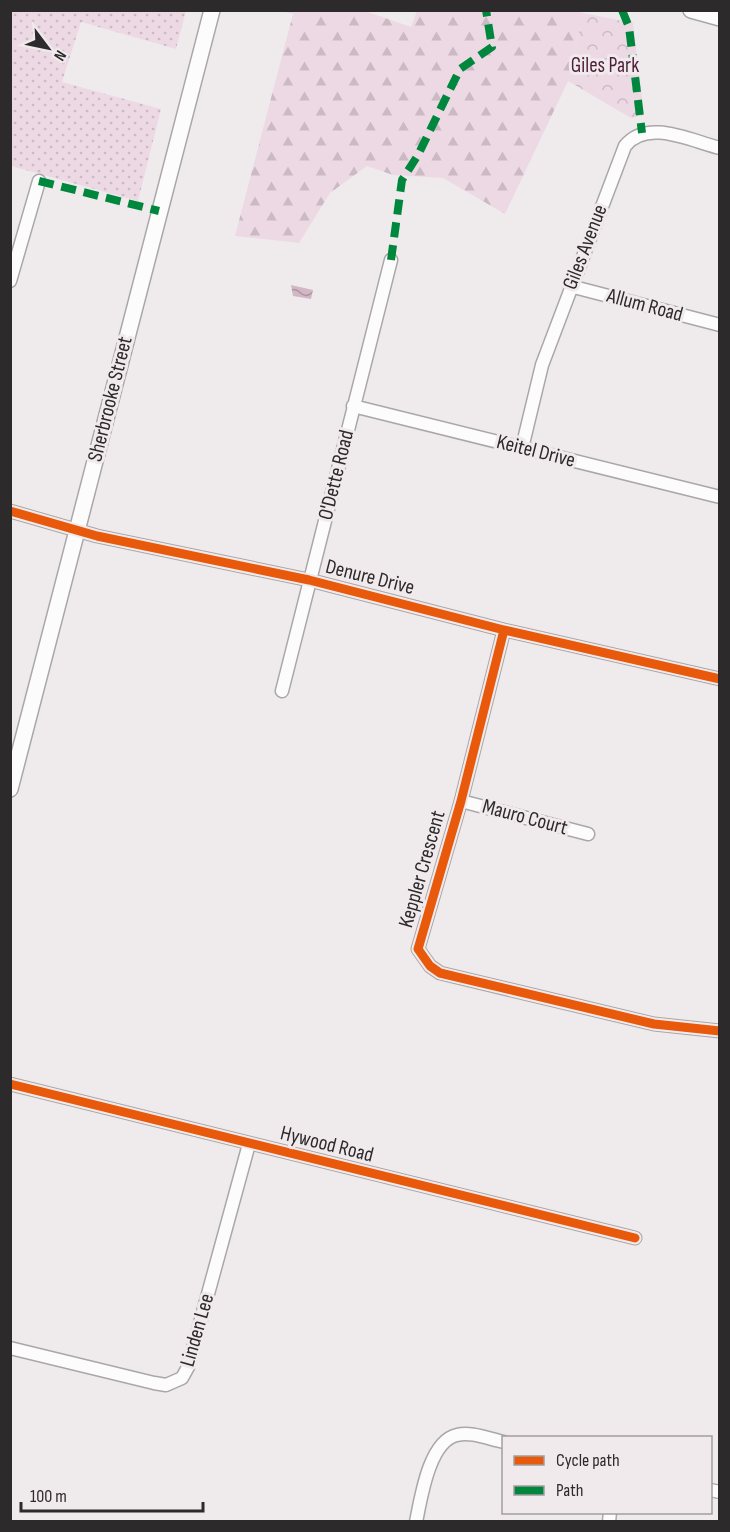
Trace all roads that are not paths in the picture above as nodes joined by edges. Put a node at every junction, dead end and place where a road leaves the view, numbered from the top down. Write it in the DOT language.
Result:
graph roads {
  1 [pos="212,10"];
  2 [pos="691,10"];
  3 [pos="720,18"];
  4 [pos="720,148"];
  5 [pos="39,181"];
  6 [pos="14,257"];
  7 [pos="391,260"];
  8 [pos="10,281"];
  9 [pos="570,286"];
  10 [pos="720,325"];
  11 [pos="353,406"];
  12 [pos="522,448"];
  13 [pos="720,497"];
  14 [pos="10,511"];
  15 [pos="76,529"];
  16 [pos="309,580"];
  17 [pos="504,630"];
  18 [pos="720,679"];
  19 [pos="282,691"];
  20 [pos="10,789"];
  21 [pos="461,801"];
  22 [pos="588,834"];
  23 [pos="720,1030"];
  24 [pos="10,1084"];
  25 [pos="249,1144"];
  26 [pos="635,1238"];
  27 [pos="10,1348"];
  28 [pos="502,1442"];
  29 [pos="416,1521"];
  1 -- 15 [label="main road, Sherbrooke Street"];
  2 -- 3 [label="main road"];
  4 -- 9 [label="street, Giles Avenue"];
  5 -- 6 [label="street"];
  6 -- 8 [label="street"];
  7 -- 11 [label="street, O'Dette Road"];
  9 -- 10 [label="street, Allum Road"];
  9 -- 12 [label="street, Giles Avenue"];
  11 -- 12 [label="street, Keitel Drive"];
  11 -- 16 [label="street, O'Dette Road"];
  12 -- 13 [label="street, Keitel Drive"];
  14 -- 15 [label="street, Denure Drive"];
  15 -- 16 [label="street, Denure Drive"];
  15 -- 20 [label="main road, Sherbrooke Street"];
  16 -- 17 [label="street, Denure Drive"];
  16 -- 19 [label="street, O'Dette Road"];
  17 -- 18 [label="street, Denure Drive"];
  17 -- 21 [label="street, Keppler Crescent"];
  21 -- 22 [label="street, Mauro Court"];
  21 -- 23 [label="street, Keppler Crescent"];
  24 -- 25 [label="street, Hywood Road"];
  25 -- 26 [label="street, Hywood Road"];
  25 -- 27 [label="street, Linden Lee"];
  28 -- 29 [label="street"];
}
